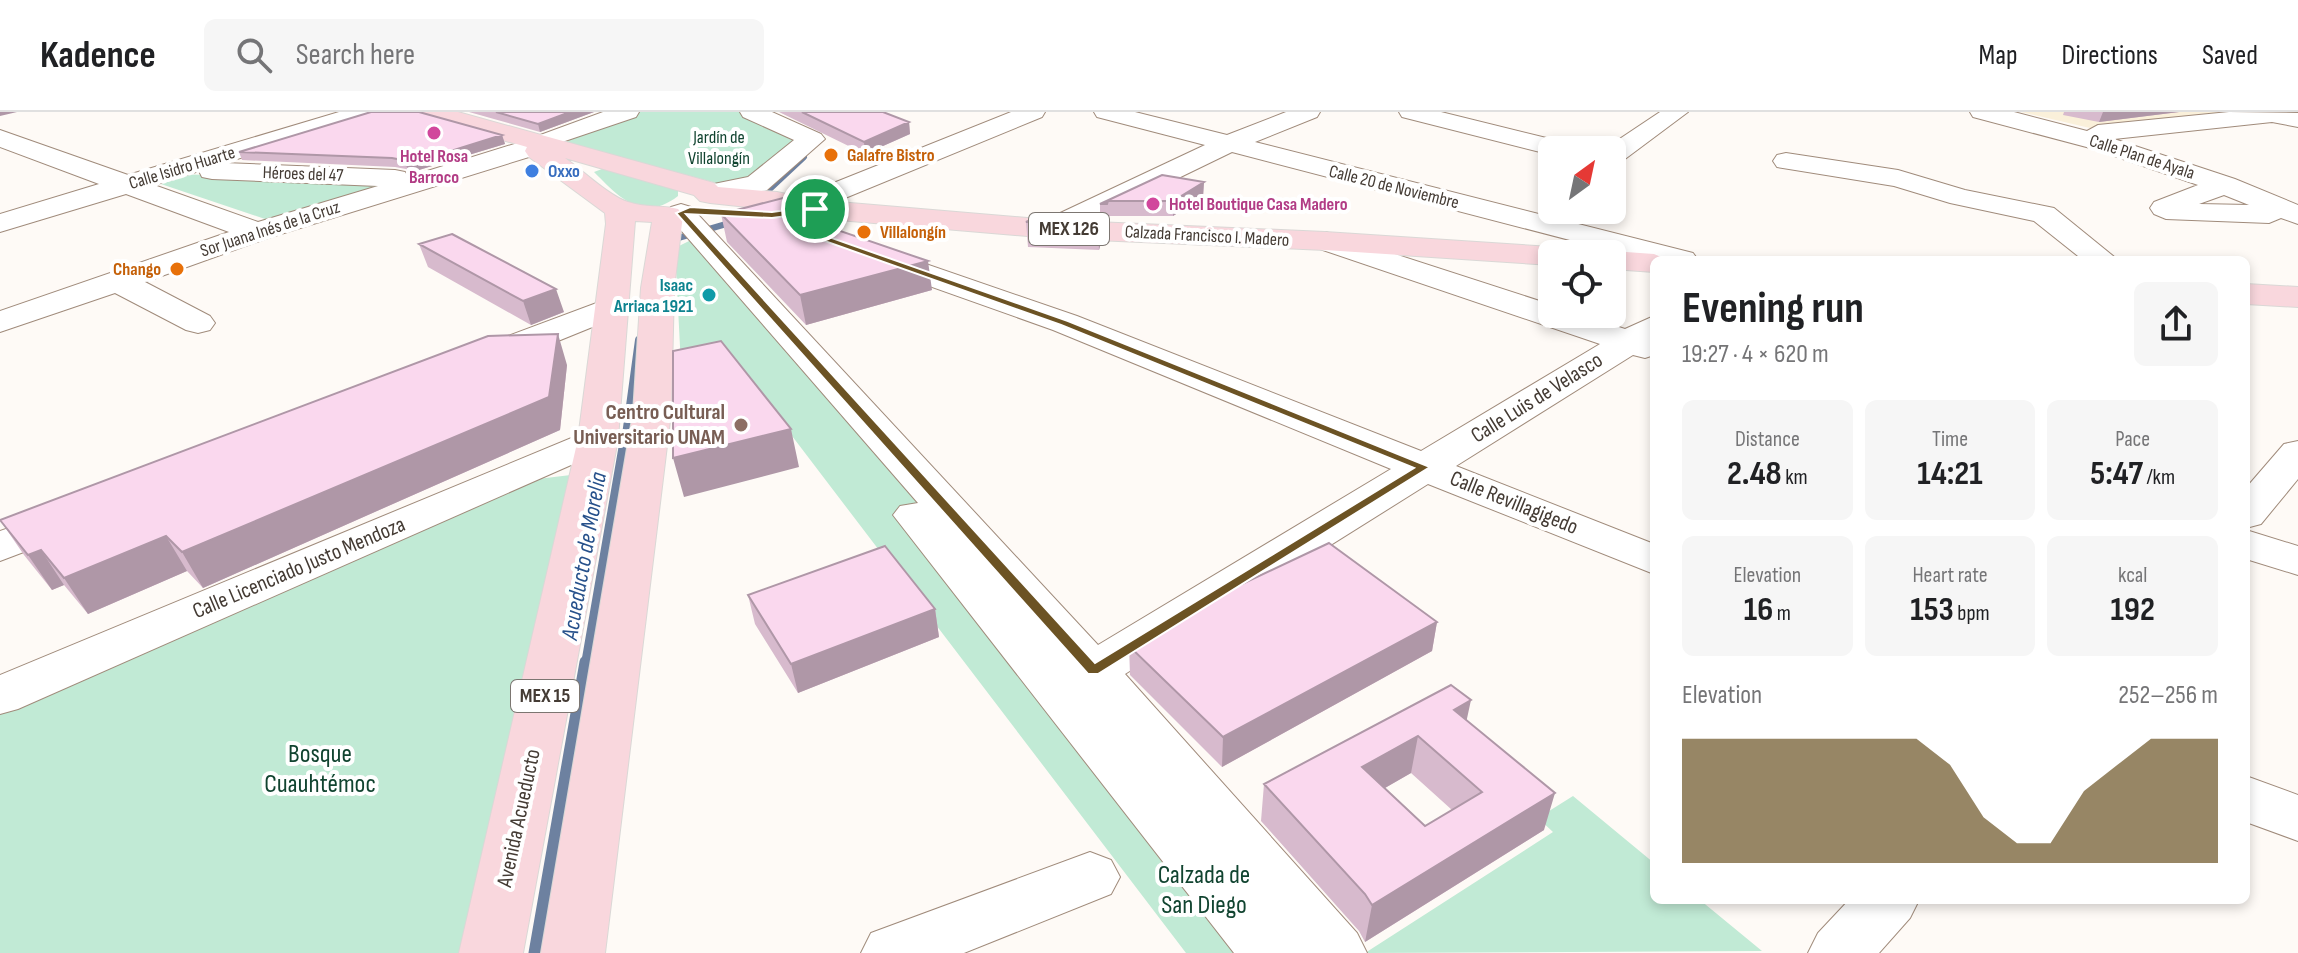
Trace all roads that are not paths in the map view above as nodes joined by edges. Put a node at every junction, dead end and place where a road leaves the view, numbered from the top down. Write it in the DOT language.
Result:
graph roads {
  1 [pos="365,112"];
  2 [pos="431,112"];
  3 [pos="627,112"];
  4 [pos="752,112"];
  5 [pos="1033,112"];
  6 [pos="1106,112"];
  7 [pos="1308,112"];
  8 [pos="1411,112"];
  9 [pos="1982,112"];
  10 [pos="1669,113"];
  11 [pos="2272,114"];
  12 [pos="817,115"];
  13 [pos="2298,120"];
  14 [pos="785,126"];
  15 [pos="2120,133"];
  16 [pos="2072,134"];
  17 [pos="534,143"];
  18 [pos="5,144"];
  19 [pos="1538,144"];
  20 [pos="1226,145"];
  21 [pos="1626,145"];
  22 [pos="1786,161"];
  23 [pos="178,170"];
  24 [pos="429,179"];
  25 [pos="2285,182"];
  26 [pos="126,185"];
  27 [pos="2225,185"];
  28 [pos="822,205"];
  29 [pos="1538,207"];
  30 [pos="619,210"];
  31 [pos="691,210"];
  32 [pos="2297,214"];
  33 [pos="1521,219"];
  34 [pos="0,223"];
  35 [pos="1050,229"];
  36 [pos="257,232"];
  37 [pos="1325,241"];
  38 [pos="1488,252"];
  39 [pos="1538,255"];
  40 [pos="1666,256"];
  41 [pos="2097,256"];
  42 [pos="1626,261"];
  43 [pos="1650,263"];
  44 [pos="118,281"];
  45 [pos="2250,294"];
  46 [pos="2298,297"];
  47 [pos="610,308"];
  48 [pos="0,322"];
  49 [pos="198,323"];
  50 [pos="1646,339"];
  51 [pos="446,372"];
  52 [pos="598,439"];
  53 [pos="2298,453"];
  54 [pos="1424,467"];
  55 [pos="104,506"];
  56 [pos="2250,510"];
  57 [pos="2250,545"];
  58 [pos="0,547"];
  59 [pos="1650,558"];
  60 [pos="2298,561"];
  61 [pos="1093,671"];
  62 [pos="0,696"];
  63 [pos="2250,800"];
  64 [pos="2298,819"];
  65 [pos="1090,877"];
  66 [pos="1884,904"];
  67 [pos="491,953"];
  68 [pos="573,953"];
  69 [pos="893,953"];
  70 [pos="1272,953"];
  71 [pos="1335,953"];
  72 [pos="1840,953"];
  1 -- 23 [label="street, Calle Isidro Huarte"];
  2 -- 17 [label="main road"];
  3 -- 17 [label="street"];
  4 -- 14 [label="street"];
  5 -- 28 [label="street"];
  6 -- 20 [label="street, Calle 20 de Noviembre"];
  7 -- 20 [label="street"];
  8 -- 19 [label="street"];
  9 -- 16 [label="street, Calle Plan de Ayala"];
  10 -- 21 [label="street"];
  11 -- 13 [label="street"];
  11 -- 15 [label="street"];
  12 -- 14 [label="street"];
  14 -- 31 [label="street"];
  15 -- 16 [label="street"];
  15 -- 25 [label="street, Calle Plan de Ayala"];
  16 -- 27 [label="street, Calle Plan de Ayala"];
  17 -- 24 [label="street, Sor Juana Inés de la Cruz"];
  17 -- 30 [label="main road"];
  17 -- 31 [label="main road"];
  18 -- 26 [label="street"];
  20 -- 33 [label="street, Calle 20 de Noviembre"];
  20 -- 35 [label="street"];
  22 -- 41 [label="street"];
  23 -- 24 [label="street, Héroes del 47"];
  23 -- 26 [label="street, Calle Isidro Huarte"];
  24 -- 36 [label="street, Sor Juana Inés de la Cruz"];
  26 -- 34 [label="street, Calle Isidro Huarte"];
  26 -- 36 [label="street"];
  27 -- 32 [label="street, Calle Plan de Ayala"];
  27 -- 32 [label="street"];
  28 -- 31 [label="main road, MEX 126"];
  28 -- 35 [label="main road, Calzada Francisco I. Madero / MEX 126"];
  28 -- 54 [label="street, Calle Revillagigedo"];
  29 -- 33 [label="street"];
  30 -- 31 [label="main road"];
  30 -- 47 [label="main road, Avenida Acueducto / MEX 15"];
  31 -- 61 [label="street"];
  31 -- 68 [label="main road, MEX 15"];
  31 -- 70 [label="street"];
  33 -- 38 [label="street"];
  33 -- 40 [label="street, Calle 20 de Noviembre"];
  35 -- 37 [label="main road, Calzada Francisco I. Madero / MEX 126"];
  36 -- 44 [label="street, Sor Juana Inés de la Cruz"];
  37 -- 38 [label="main road, Calzada Francisco I. Madero / MEX 126"];
  37 -- 50 [label="street"];
  38 -- 39 [label="main road, Calzada Francisco I. Madero / MEX 126"];
  42 -- 43 [label="main road"];
  44 -- 48 [label="street, Sor Juana Inés de la Cruz"];
  44 -- 49 [label="street"];
  45 -- 46 [label="main road"];
  47 -- 51 [label="street"];
  47 -- 52 [label="main road, Avenida Acueducto / MEX 15"];
  50 -- 54 [label="street, Calle Luis de Velasco"];
  52 -- 62 [label="street, Calle Licenciado Justo Mendoza"];
  52 -- 67 [label="main road, Avenida Acueducto / MEX 15"];
  53 -- 56 [label="street"];
  54 -- 59 [label="street, Calle Revillagigedo"];
  54 -- 61 [label="street, Calle Luis de Velasco"];
  55 -- 58 [label="street"];
  57 -- 60 [label="street"];
  61 -- 71 [label="street"];
  63 -- 64 [label="street"];
  65 -- 69 [label="street"];
  66 -- 72 [label="street"];
}
